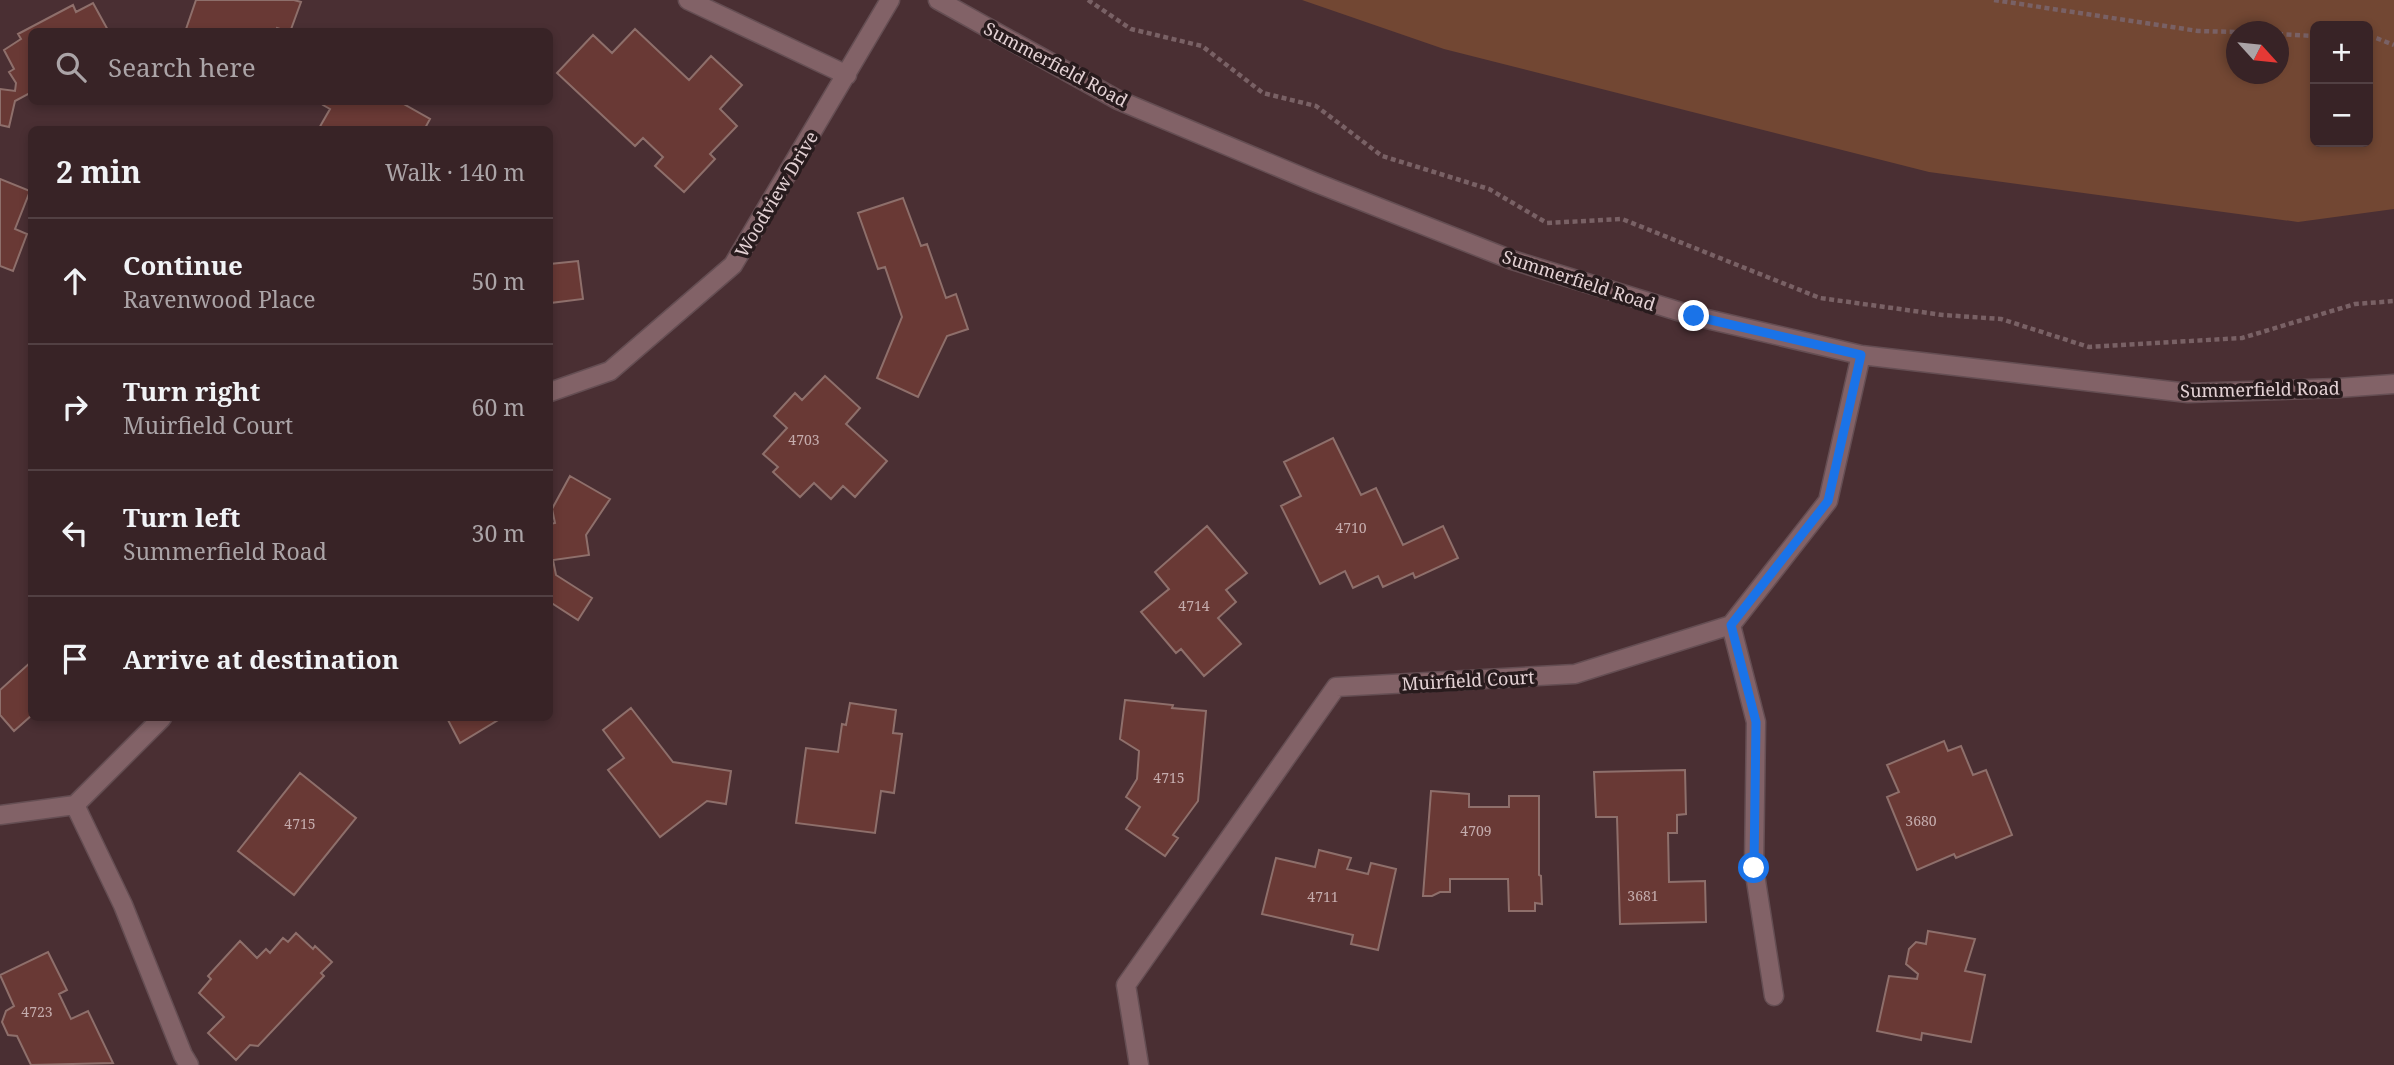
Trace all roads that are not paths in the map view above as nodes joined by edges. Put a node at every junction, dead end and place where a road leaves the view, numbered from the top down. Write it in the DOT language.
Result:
graph roads {
  1 [pos="688,0"];
  2 [pos="890,0"];
  3 [pos="938,0"];
  4 [pos="847,75"];
  5 [pos="1861,355"];
  6 [pos="2394,384"];
  7 [pos="553,392"];
  8 [pos="1731,625"];
  9 [pos="159,721"];
  10 [pos="75,805"];
  11 [pos="0,815"];
  12 [pos="1774,996"];
  13 [pos="189,1065"];
  14 [pos="1139,1065"];
  1 -- 4 [label="street"];
  2 -- 4 [label="street, Woodview Drive"];
  3 -- 5 [label="street, Summerfield Road"];
  4 -- 7 [label="street, Woodview Drive"];
  5 -- 6 [label="street, Summerfield Road"];
  5 -- 8 [label="street"];
  8 -- 12 [label="street"];
  8 -- 14 [label="street, Muirfield Court"];
  9 -- 10 [label="street"];
  10 -- 11 [label="street"];
  10 -- 13 [label="street"];
}
